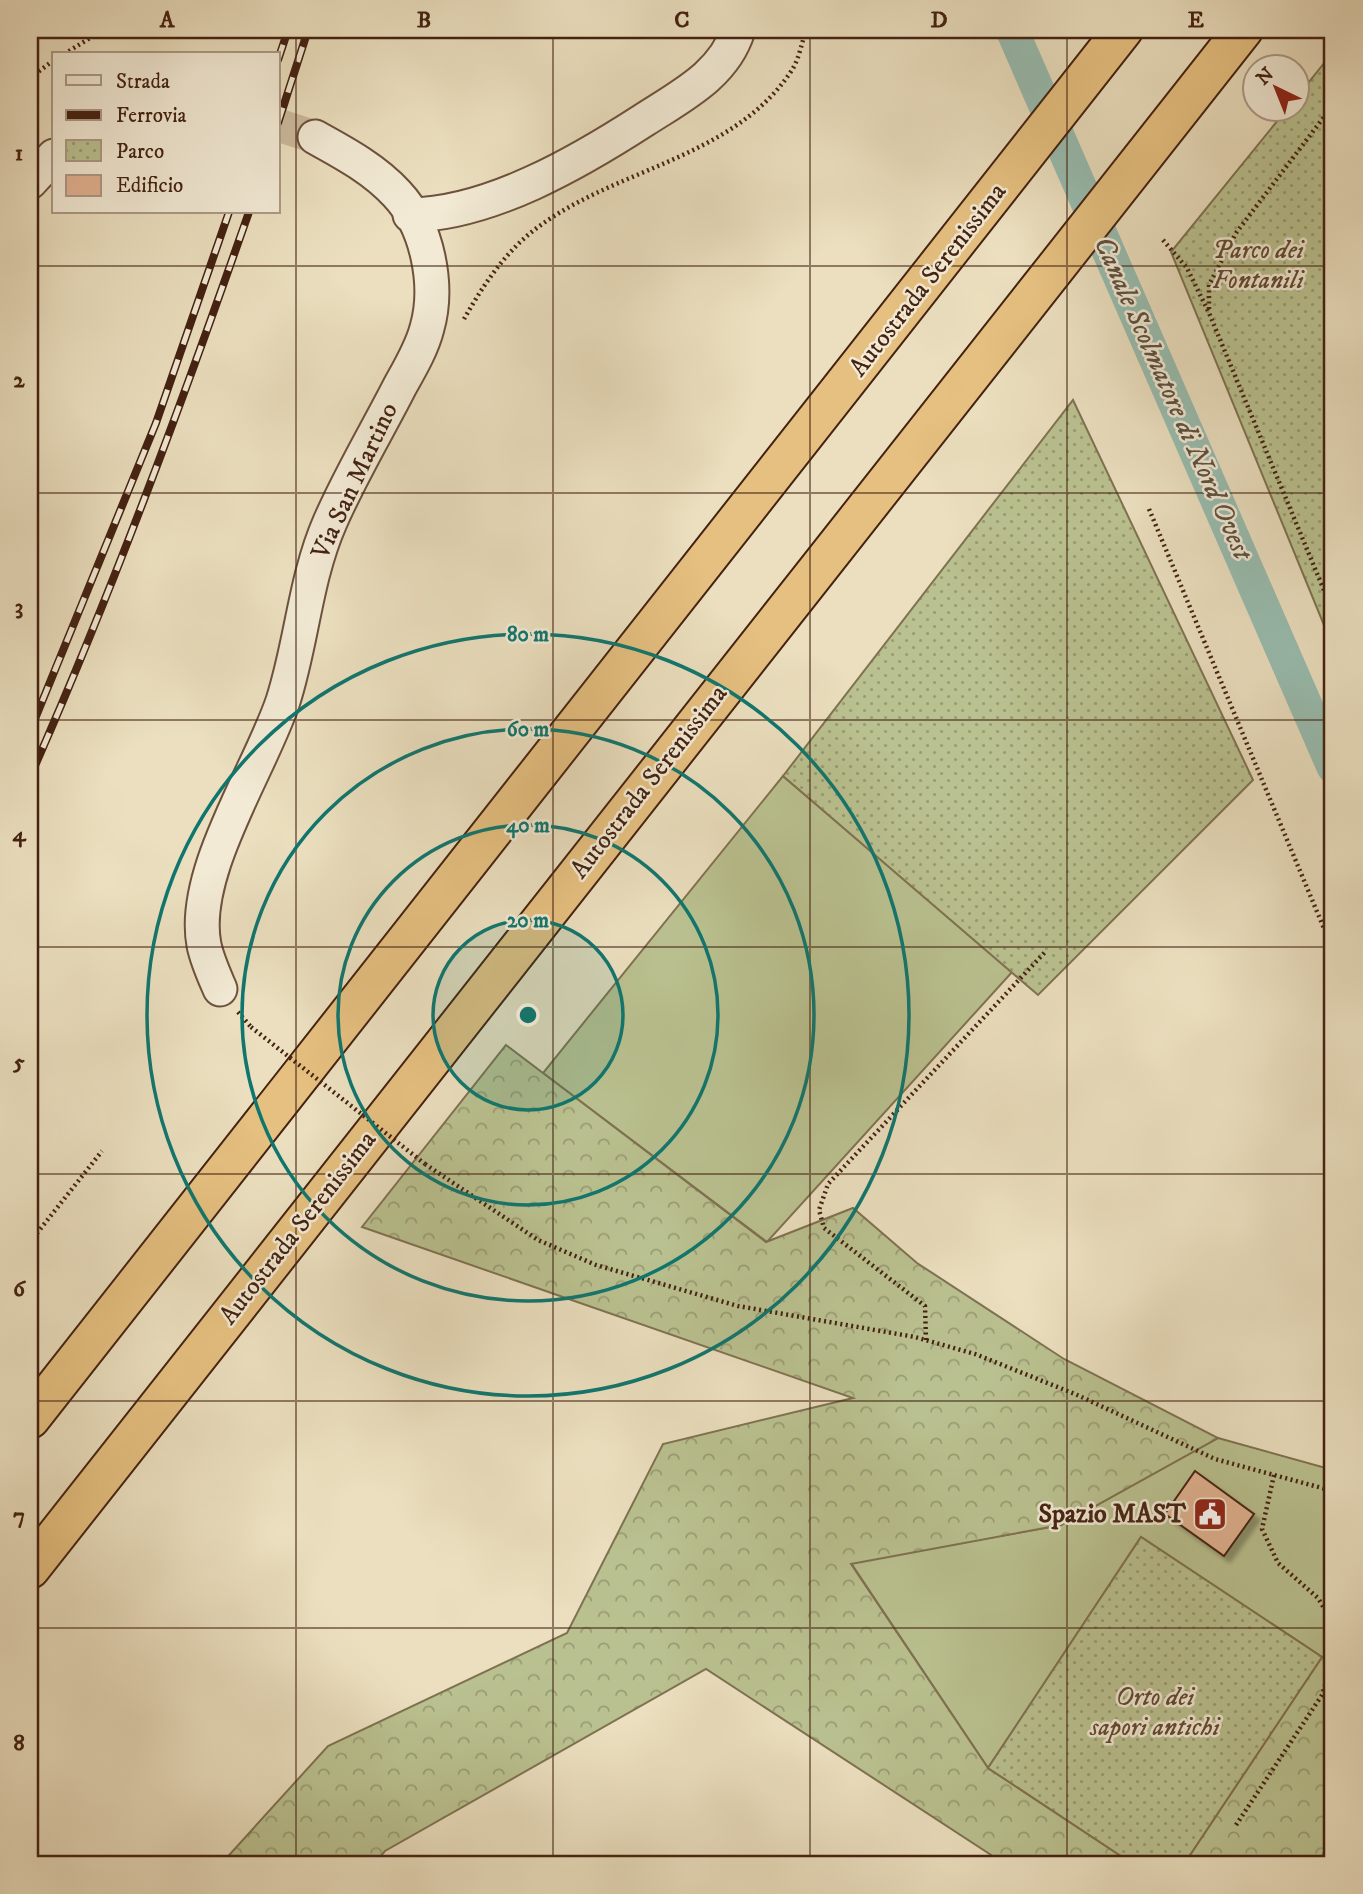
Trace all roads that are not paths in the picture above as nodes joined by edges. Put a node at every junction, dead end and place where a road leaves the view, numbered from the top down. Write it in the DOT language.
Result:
graph roads {
  1 [pos="738,30"];
  2 [pos="1123,30"];
  3 [pos="1243,30"];
  4 [pos="315,138"];
  5 [pos="52,158"];
  6 [pos="30,182"];
  7 [pos="410,215"];
  8 [pos="220,989"];
  9 [pos="30,1419"];
  10 [pos="74,1513"];
  11 [pos="30,1569"];
  12 [pos="30,1580"];
  1 -- 7 [label="lane"];
  2 -- 9 [label="highway, Autostrada Serenissima"];
  3 -- 10 [label="highway, Autostrada Serenissima"];
  4 -- 7 [label="lane, Via San Martino"];
  5 -- 6 [label="lane"];
  7 -- 8 [label="lane, Via San Martino"];
  10 -- 11 [label="highway, Autostrada Serenissima"];
  10 -- 12 [label="lane"];
}
